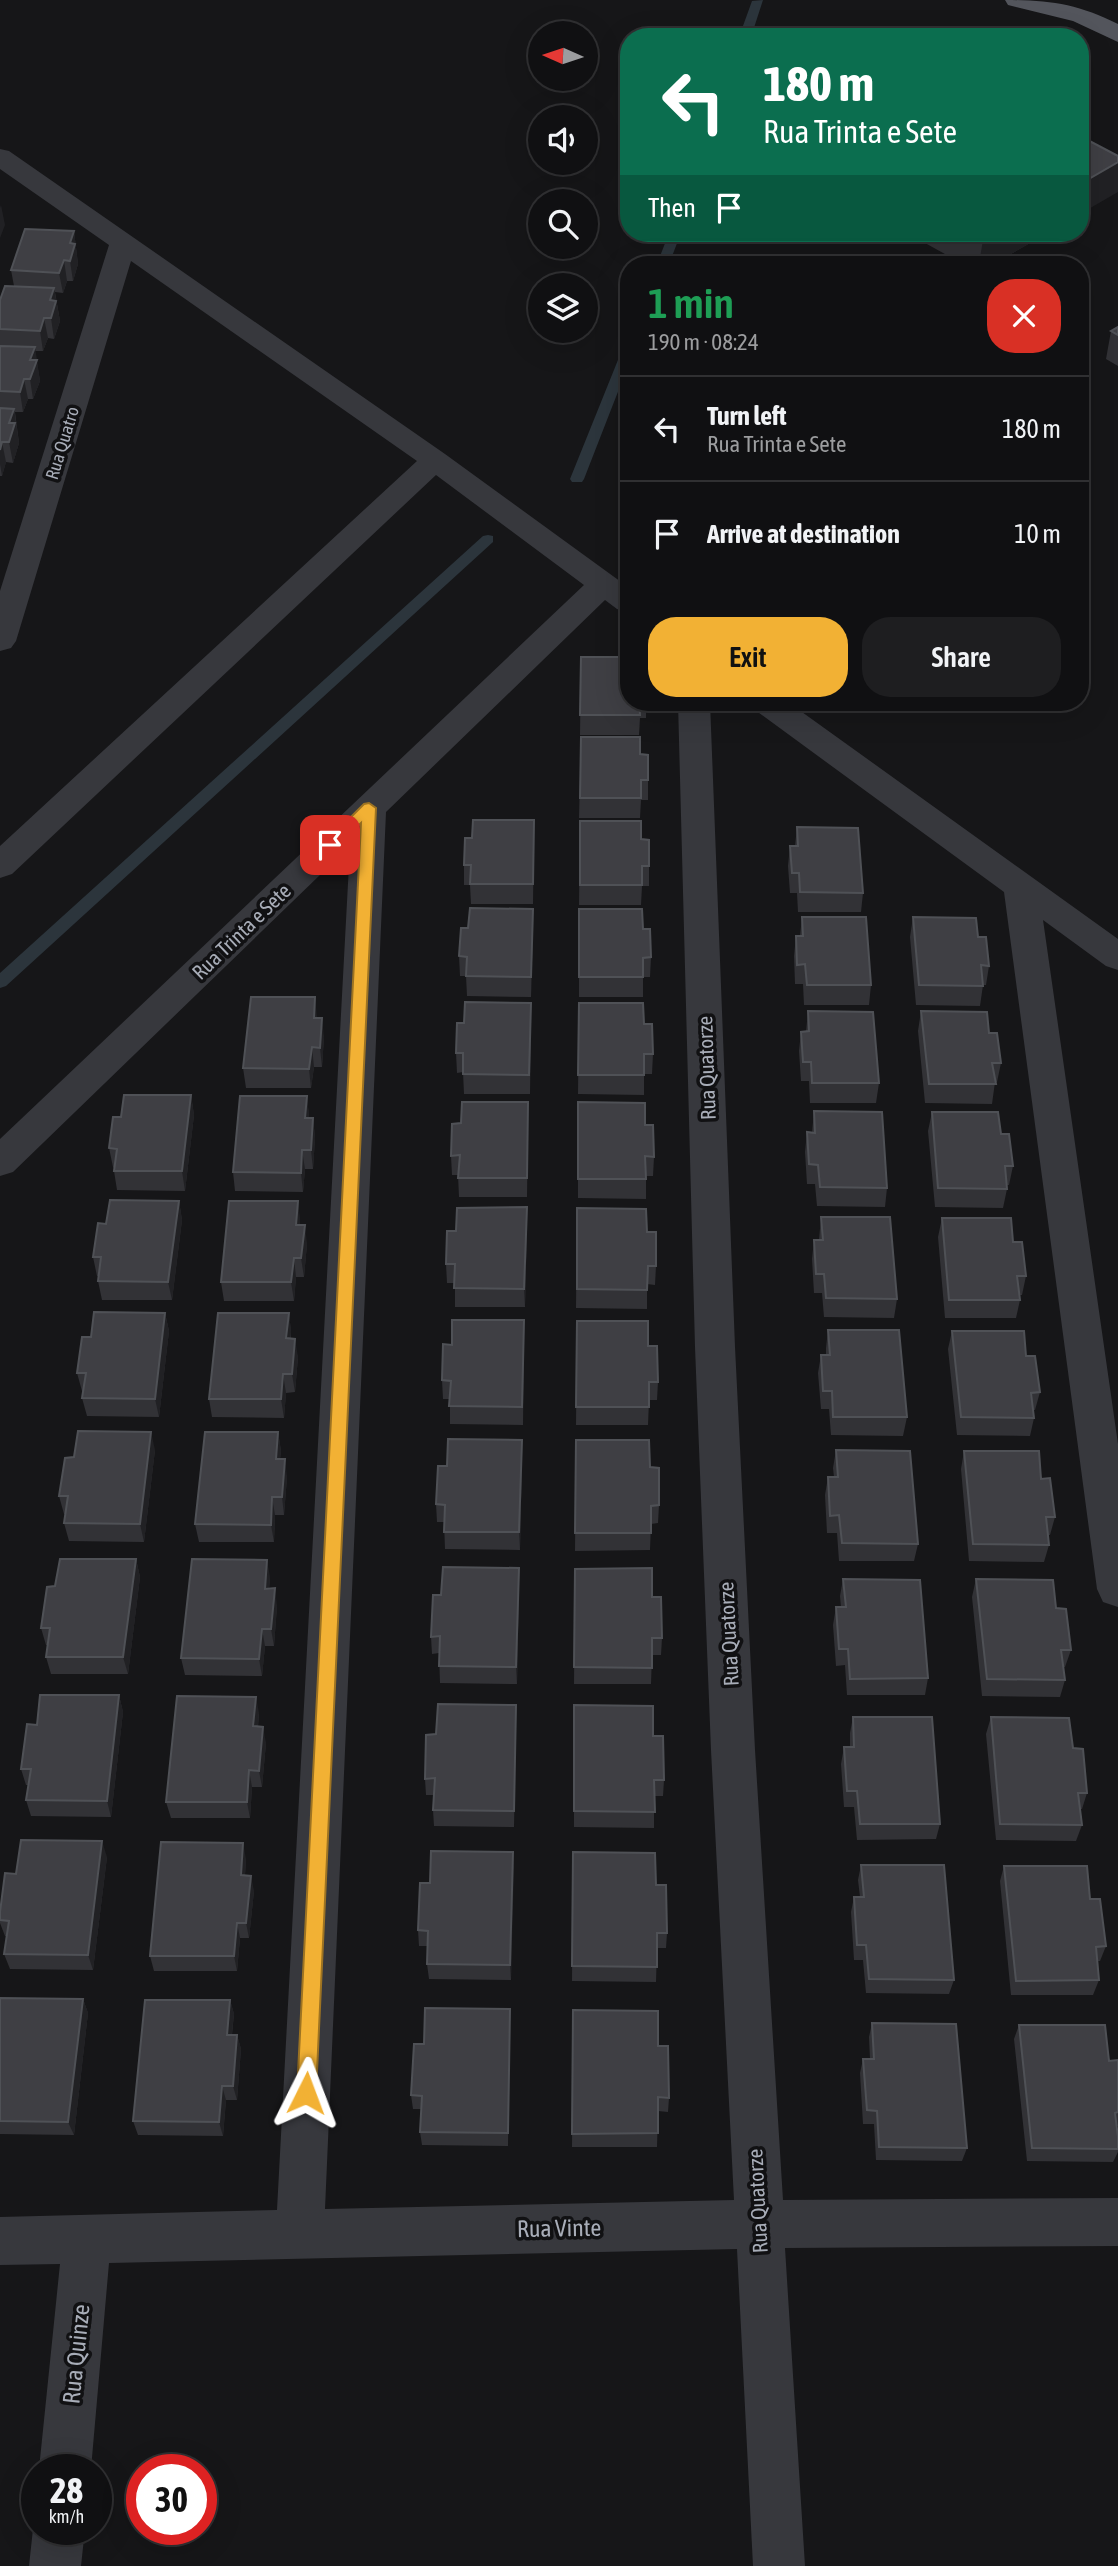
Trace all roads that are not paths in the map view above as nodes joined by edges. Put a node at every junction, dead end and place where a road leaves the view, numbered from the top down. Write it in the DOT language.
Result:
graph roads {
  1 [pos="1017,0"];
  2 [pos="1118,34"];
  3 [pos="0,157"];
  4 [pos="123,244"];
  5 [pos="435,460"];
  6 [pos="616,593"];
  7 [pos="0,641"];
  8 [pos="694,711"];
  9 [pos="778,711"];
  10 [pos="369,808"];
  11 [pos="0,866"];
  12 [pos="1021,889"];
  13 [pos="1118,957"];
  14 [pos="0,1164"];
  15 [pos="1118,1590"];
  16 [pos="1118,2222"];
  17 [pos="759,2224"];
  18 [pos="300,2233"];
  19 [pos="87,2240"];
  20 [pos="0,2241"];
  21 [pos="66,2454"];
  22 [pos="57,2545"];
  23 [pos="55,2566"];
  24 [pos="779,2566"];
  1 -- 2 [label="main road"];
  3 -- 4 [label="street"];
  4 -- 5 [label="street"];
  4 -- 7 [label="street, Rua Quatro"];
  5 -- 6 [label="street"];
  5 -- 11 [label="street"];
  6 -- 10 [label="street, Rua Trinta e Sete"];
  8 -- 17 [label="street, Rua Quatorze"];
  9 -- 12 [label="street"];
  10 -- 14 [label="street, Rua Trinta e Sete"];
  10 -- 18 [label="street"];
  12 -- 13 [label="street"];
  12 -- 15 [label="street"];
  16 -- 17 [label="street, Rua Vinte"];
  17 -- 18 [label="street, Rua Vinte"];
  17 -- 24 [label="street, Rua Quatorze"];
  18 -- 19 [label="street, Rua Vinte"];
  19 -- 20 [label="street, Rua Vinte"];
  19 -- 21 [label="street, Rua Quinze"];
  22 -- 23 [label="street"];
}
